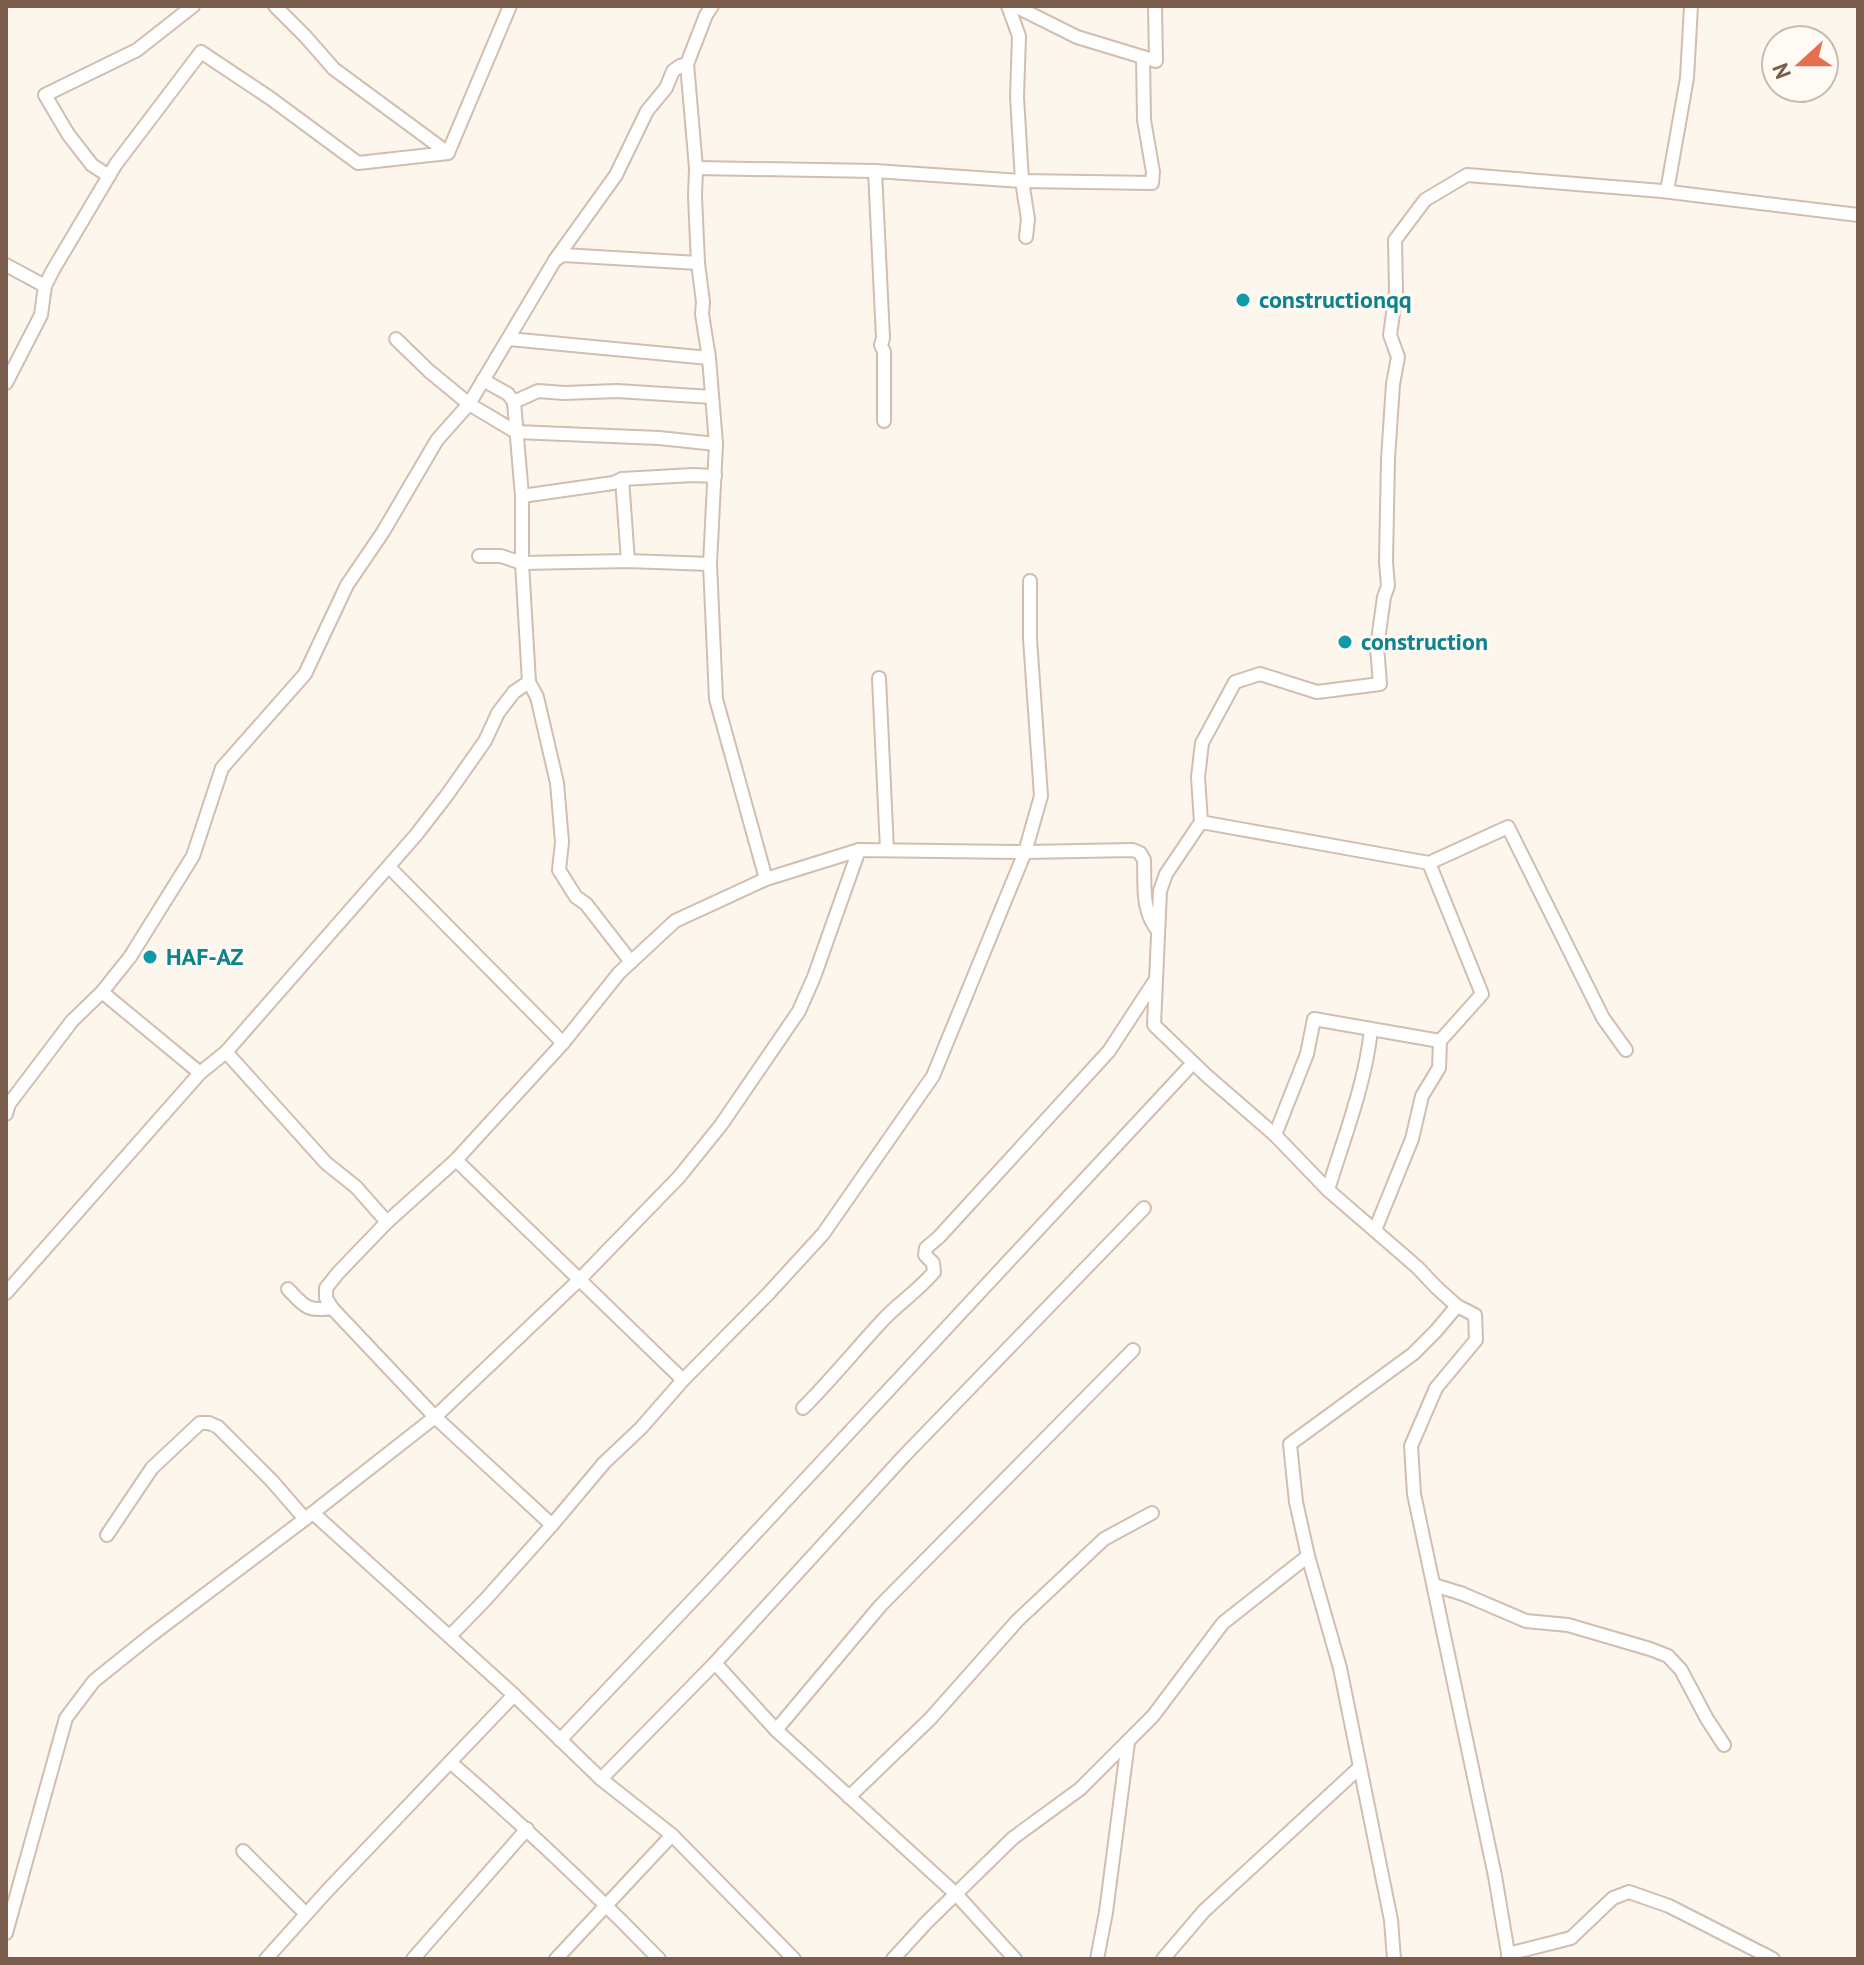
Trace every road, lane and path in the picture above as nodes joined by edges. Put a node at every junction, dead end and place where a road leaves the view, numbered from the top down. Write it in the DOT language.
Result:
graph roads {
  1 [pos="193,6"];
  2 [pos="275,6"];
  3 [pos="510,6"];
  4 [pos="1008,6"];
  5 [pos="1015,6"];
  6 [pos="1155,6"];
  7 [pos="1691,6"];
  8 [pos="711,9"];
  9 [pos="1143,57"];
  10 [pos="687,64"];
  11 [pos="448,153"];
  12 [pos="696,168"];
  13 [pos="875,171"];
  14 [pos="109,176"];
  15 [pos="1022,181"];
  16 [pos="1667,191"];
  17 [pos="1858,215"];
  18 [pos="1026,237"];
  19 [pos="555,260"];
  20 [pos="698,263"];
  21 [pos="6,265"];
  22 [pos="45,286"];
  23 [pos="396,339"];
  24 [pos="509,339"];
  25 [pos="709,358"];
  26 [pos="483,380"];
  27 [pos="6,383"];
  28 [pos="712,397"];
  29 [pos="514,402"];
  30 [pos="469,404"];
  31 [pos="884,421"];
  32 [pos="516,432"];
  33 [pos="716,444"];
  34 [pos="715,476"];
  35 [pos="622,479"];
  36 [pos="522,496"];
  37 [pos="479,556"];
  38 [pos="628,561"];
  39 [pos="522,563"];
  40 [pos="710,564"];
  41 [pos="1030,581"];
  42 [pos="879,678"];
  43 [pos="529,682"];
  44 [pos="1306,688"];
  45 [pos="1305,705"];
  46 [pos="1201,822"];
  47 [pos="859,850"];
  48 [pos="887,850"];
  49 [pos="1025,852"];
  50 [pos="1429,863"];
  51 [pos="389,867"];
  52 [pos="766,879"];
  53 [pos="1158,931"];
  54 [pos="631,962"];
  55 [pos="1156,980"];
  56 [pos="102,992"];
  57 [pos="1371,1030"];
  58 [pos="1440,1041"];
  59 [pos="563,1043"];
  60 [pos="1626,1050"];
  61 [pos="226,1052"];
  62 [pos="1193,1063"];
  63 [pos="200,1073"];
  64 [pos="6,1114"];
  65 [pos="1275,1135"];
  66 [pos="456,1160"];
  67 [pos="1328,1190"];
  68 [pos="1144,1208"];
  69 [pos="387,1222"];
  70 [pos="1375,1230"];
  71 [pos="580,1279"];
  72 [pos="288,1289"];
  73 [pos="6,1293"];
  74 [pos="1457,1306"];
  75 [pos="332,1308"];
  76 [pos="1133,1350"];
  77 [pos="683,1380"];
  78 [pos="803,1408"];
  79 [pos="435,1417"];
  80 [pos="1152,1513"];
  81 [pos="309,1516"];
  82 [pos="552,1525"];
  83 [pos="107,1535"];
  84 [pos="1308,1556"];
  85 [pos="1434,1585"];
  86 [pos="450,1636"];
  87 [pos="715,1663"];
  88 [pos="514,1695"];
  89 [pos="776,1730"];
  90 [pos="560,1740"];
  91 [pos="1128,1742"];
  92 [pos="1724,1745"];
  93 [pos="450,1762"];
  94 [pos="1359,1768"];
  95 [pos="601,1779"];
  96 [pos="849,1797"];
  97 [pos="527,1829"];
  98 [pos="672,1835"];
  99 [pos="243,1851"];
  100 [pos="956,1894"];
  101 [pos="606,1904"];
  102 [pos="306,1914"];
  103 [pos="6,1933"];
  104 [pos="1508,1956"];
  105 [pos="266,1959"];
  106 [pos="413,1959"];
  107 [pos="556,1959"];
  108 [pos="659,1959"];
  109 [pos="794,1959"];
  110 [pos="893,1959"];
  111 [pos="1015,1959"];
  112 [pos="1097,1959"];
  113 [pos="1163,1959"];
  114 [pos="1394,1959"];
  115 [pos="1773,1959"];
  1 -- 14 [label="street"];
  2 -- 11 [label="street"];
  3 -- 11 [label="street"];
  4 -- 15 [label="street"];
  5 -- 9 [label="street"];
  6 -- 9 [label="street"];
  7 -- 16 [label="street"];
  8 -- 10 [label="street"];
  9 -- 15 [label="street"];
  10 -- 12 [label="street"];
  10 -- 19 [label="street"];
  11 -- 14 [label="street"];
  12 -- 13 [label="street"];
  12 -- 20 [label="street"];
  13 -- 15 [label="street"];
  13 -- 31 [label="street"];
  14 -- 22 [label="street"];
  15 -- 18 [label="street"];
  16 -- 17 [label="street"];
  16 -- 44 [label="street"];
  19 -- 20 [label="street"];
  19 -- 24 [label="street"];
  20 -- 25 [label="street"];
  21 -- 22 [label="street"];
  22 -- 27 [label="street"];
  23 -- 30 [label="street"];
  24 -- 25 [label="street"];
  24 -- 26 [label="street"];
  25 -- 28 [label="street"];
  26 -- 29 [label="street"];
  26 -- 30 [label="street"];
  28 -- 29 [label="street"];
  28 -- 33 [label="street"];
  29 -- 32 [label="street"];
  30 -- 32 [label="street"];
  30 -- 56 [label="street"];
  32 -- 33 [label="street"];
  32 -- 36 [label="street"];
  33 -- 34 [label="street"];
  34 -- 35 [label="street"];
  34 -- 40 [label="street"];
  35 -- 36 [label="street"];
  35 -- 38 [label="street"];
  36 -- 39 [label="street"];
  37 -- 39 [label="street"];
  38 -- 39 [label="street"];
  38 -- 40 [label="street"];
  39 -- 43 [label="street"];
  40 -- 52 [label="street"];
  41 -- 49 [label="street"];
  42 -- 48 [label="street"];
  43 -- 51 [label="street"];
  43 -- 54 [label="street"];
  44 -- 45 [label="street"];
  44 -- 46 [label="street"];
  46 -- 50 [label="street"];
  46 -- 53 [label="street"];
  47 -- 48 [label="street"];
  47 -- 52 [label="street"];
  47 -- 71 [label="street"];
  48 -- 49 [label="street"];
  49 -- 53 [label="street"];
  49 -- 77 [label="street"];
  50 -- 58 [label="street"];
  50 -- 60 [label="street"];
  51 -- 59 [label="street"];
  51 -- 61 [label="street"];
  52 -- 54 [label="street"];
  53 -- 55 [label="street"];
  54 -- 59 [label="street"];
  55 -- 62 [label="street"];
  55 -- 78 [label="street"];
  56 -- 63 [label="street"];
  56 -- 64 [label="street"];
  57 -- 58 [label="street"];
  57 -- 65 [label="street"];
  57 -- 67 [label="street"];
  58 -- 70 [label="street"];
  59 -- 66 [label="street"];
  61 -- 63 [label="street"];
  61 -- 69 [label="street"];
  62 -- 65 [label="street"];
  62 -- 90 [label="street"];
  63 -- 73 [label="street"];
  65 -- 67 [label="street"];
  66 -- 69 [label="street"];
  66 -- 71 [label="street"];
  67 -- 70 [label="street"];
  68 -- 87 [label="street"];
  69 -- 75 [label="street"];
  70 -- 74 [label="street"];
  71 -- 77 [label="street"];
  71 -- 79 [label="street"];
  72 -- 75 [label="street"];
  74 -- 84 [label="street"];
  74 -- 85 [label="street"];
  75 -- 79 [label="street"];
  76 -- 89 [label="street"];
  77 -- 82 [label="street"];
  79 -- 81 [label="street"];
  79 -- 82 [label="street"];
  80 -- 96 [label="street"];
  81 -- 83 [label="street"];
  81 -- 86 [label="street"];
  81 -- 103 [label="street"];
  82 -- 86 [label="street"];
  84 -- 91 [label="street"];
  84 -- 94 [label="street"];
  85 -- 92 [label="street"];
  85 -- 104 [label="street"];
  86 -- 88 [label="street"];
  87 -- 89 [label="street"];
  87 -- 95 [label="street"];
  88 -- 90 [label="street"];
  88 -- 93 [label="street"];
  89 -- 96 [label="street"];
  90 -- 95 [label="street"];
  91 -- 100 [label="street"];
  91 -- 112 [label="street"];
  93 -- 97 [label="street"];
  93 -- 102 [label="street"];
  94 -- 113 [label="street"];
  94 -- 114 [label="street"];
  95 -- 98 [label="street"];
  96 -- 100 [label="street"];
  97 -- 101 [label="street"];
  97 -- 106 [label="street"];
  98 -- 101 [label="street"];
  98 -- 109 [label="street"];
  99 -- 102 [label="street"];
  100 -- 110 [label="street"];
  100 -- 111 [label="street"];
  101 -- 107 [label="street"];
  101 -- 108 [label="street"];
  102 -- 105 [label="street"];
  104 -- 115 [label="street"];
}
